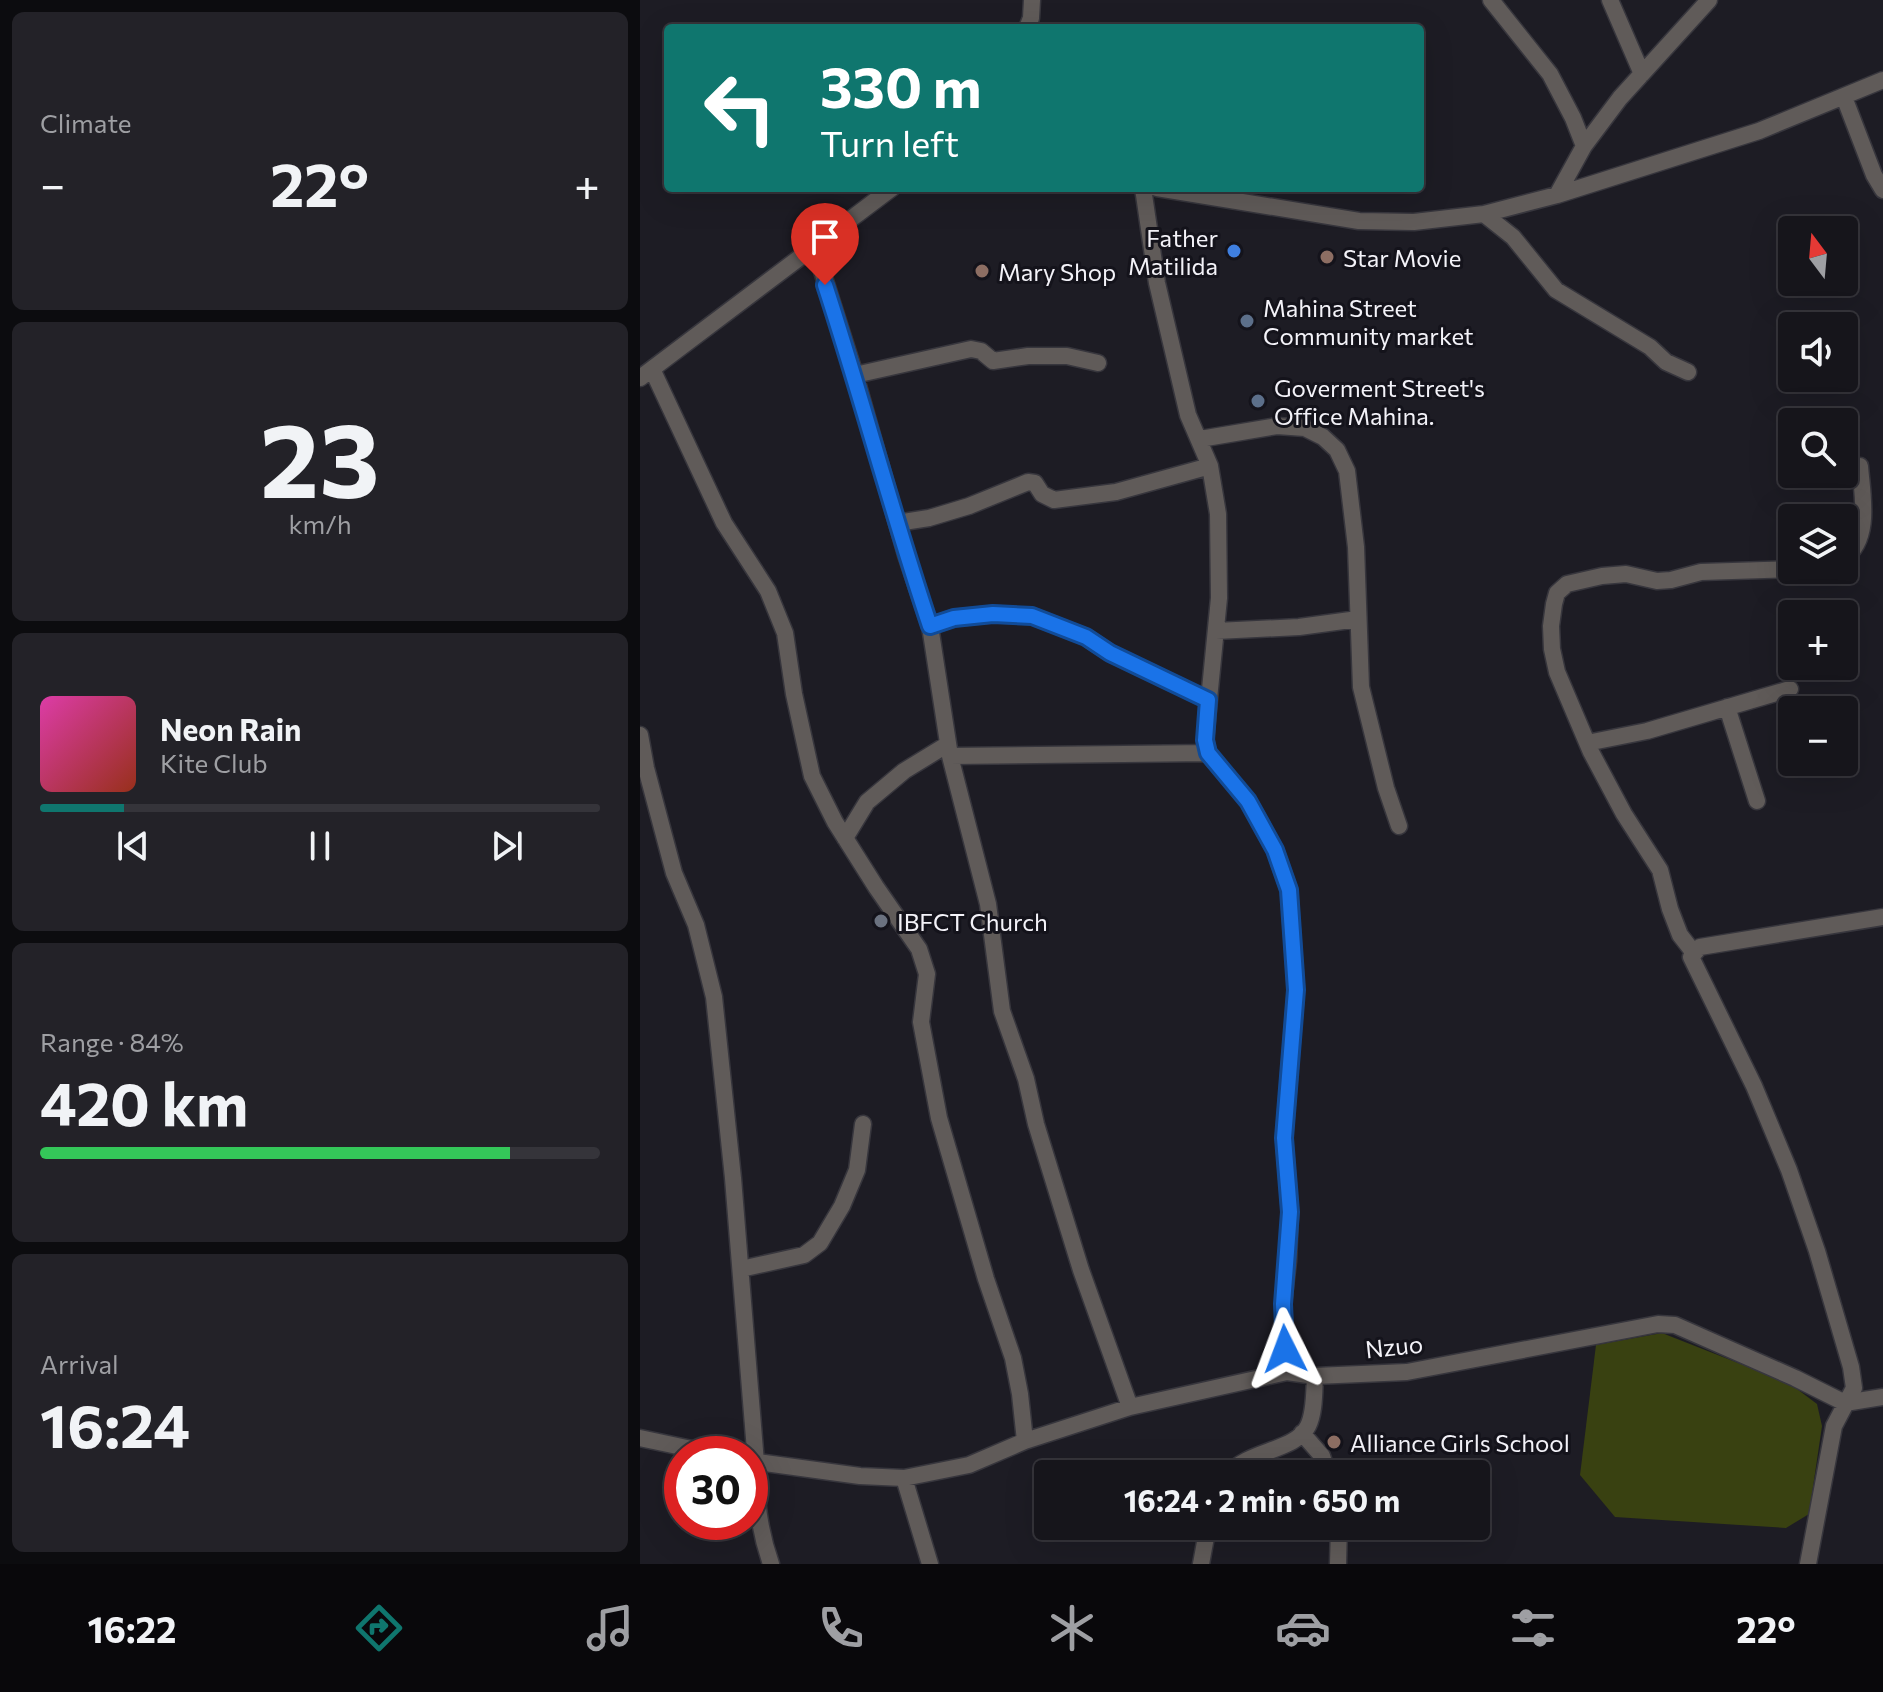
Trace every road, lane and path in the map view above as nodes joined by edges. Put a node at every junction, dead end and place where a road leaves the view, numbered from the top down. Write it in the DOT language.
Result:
graph roads {
  1 [pos="1032,0"];
  2 [pos="1491,0"];
  3 [pos="1610,0"];
  4 [pos="1709,0"];
  5 [pos="1029,24"];
  6 [pos="1642,74"];
  7 [pos="1883,80"];
  8 [pos="1844,97"];
  9 [pos="1584,146"];
  10 [pos="1883,190"];
  11 [pos="885,192"];
  12 [pos="1144,192"];
  13 [pos="1181,192"];
  14 [pos="1557,195"];
  15 [pos="1484,214"];
  16 [pos="814,246"];
  17 [pos="1098,363"];
  18 [pos="1688,372"];
  19 [pos="646,374"];
  20 [pos="855,375"];
  21 [pos="1200,439"];
  22 [pos="1210,466"];
  23 [pos="1860,466"];
  24 [pos="897,523"];
  25 [pos="1858,541"];
  26 [pos="1778,569"];
  27 [pos="1358,619"];
  28 [pos="930,626"];
  29 [pos="1216,631"];
  30 [pos="1790,689"];
  31 [pos="1208,700"];
  32 [pos="1727,707"];
  33 [pos="640,735"];
  34 [pos="1587,743"];
  35 [pos="949,750"];
  36 [pos="1208,753"];
  37 [pos="1757,801"];
  38 [pos="1399,826"];
  39 [pos="845,838"];
  40 [pos="1883,917"];
  41 [pos="1694,953"];
  42 [pos="863,1124"];
  43 [pos="741,1269"];
  44 [pos="1287,1372"];
  45 [pos="1315,1376"];
  46 [pos="1883,1397"];
  47 [pos="1845,1403"];
  48 [pos="1130,1407"];
  49 [pos="1302,1433"];
  50 [pos="751,1436"];
  51 [pos="640,1438"];
  52 [pos="1025,1441"];
  53 [pos="664,1443"];
  54 [pos="1245,1460"];
  55 [pos="1323,1460"];
  56 [pos="768,1464"];
  57 [pos="904,1478"];
  58 [pos="763,1540"];
  59 [pos="1205,1540"];
  60 [pos="1339,1540"];
  61 [pos="771,1564"];
  62 [pos="930,1564"];
  63 [pos="1201,1564"];
  64 [pos="1338,1564"];
  65 [pos="1808,1564"];
  1 -- 5 [label="street"];
  2 -- 9 [label="street"];
  3 -- 6 [label="street"];
  4 -- 6 [label="street"];
  6 -- 9 [label="street"];
  7 -- 8 [label="street"];
  8 -- 10 [label="street"];
  8 -- 14 [label="street"];
  9 -- 14 [label="street"];
  11 -- 16 [label="street"];
  12 -- 21 [label="street"];
  13 -- 15 [label="street"];
  14 -- 15 [label="street"];
  15 -- 18 [label="street"];
  16 -- 19 [label="street"];
  16 -- 20 [label="street"];
  17 -- 20 [label="street"];
  19 -- 39 [label="street"];
  20 -- 24 [label="street"];
  21 -- 22 [label="street"];
  21 -- 27 [label="street"];
  22 -- 24 [label="street"];
  22 -- 29 [label="street"];
  23 -- 25 [label="street"];
  24 -- 28 [label="street"];
  26 -- 34 [label="street"];
  27 -- 29 [label="street"];
  27 -- 38 [label="street"];
  28 -- 31 [label="street"];
  28 -- 35 [label="street"];
  29 -- 31 [label="street"];
  30 -- 32 [label="street"];
  31 -- 36 [label="street"];
  32 -- 34 [label="street"];
  32 -- 37 [label="street"];
  33 -- 43 [label="street"];
  34 -- 41 [label="street"];
  35 -- 36 [label="street"];
  35 -- 39 [label="street"];
  35 -- 48 [label="street"];
  36 -- 44 [label="street"];
  39 -- 52 [label="street"];
  40 -- 41 [label="street"];
  41 -- 47 [label="street"];
  42 -- 43 [label="street"];
  43 -- 50 [label="street"];
  44 -- 45 [label="street, Nzuo"];
  44 -- 48 [label="street, Nzuo"];
  45 -- 47 [label="street, Nzuo"];
  45 -- 49 [label="street"];
  46 -- 47 [label="street"];
  47 -- 65 [label="street"];
  48 -- 52 [label="street, Nzuo"];
  49 -- 54 [label="street"];
  49 -- 55 [label="street"];
  51 -- 53 [label="street"];
  52 -- 57 [label="street, Nzuo"];
  56 -- 57 [label="street, Nzuo"];
  57 -- 62 [label="street"];
  58 -- 61 [label="street"];
  59 -- 63 [label="street"];
  60 -- 64 [label="street"];
}
